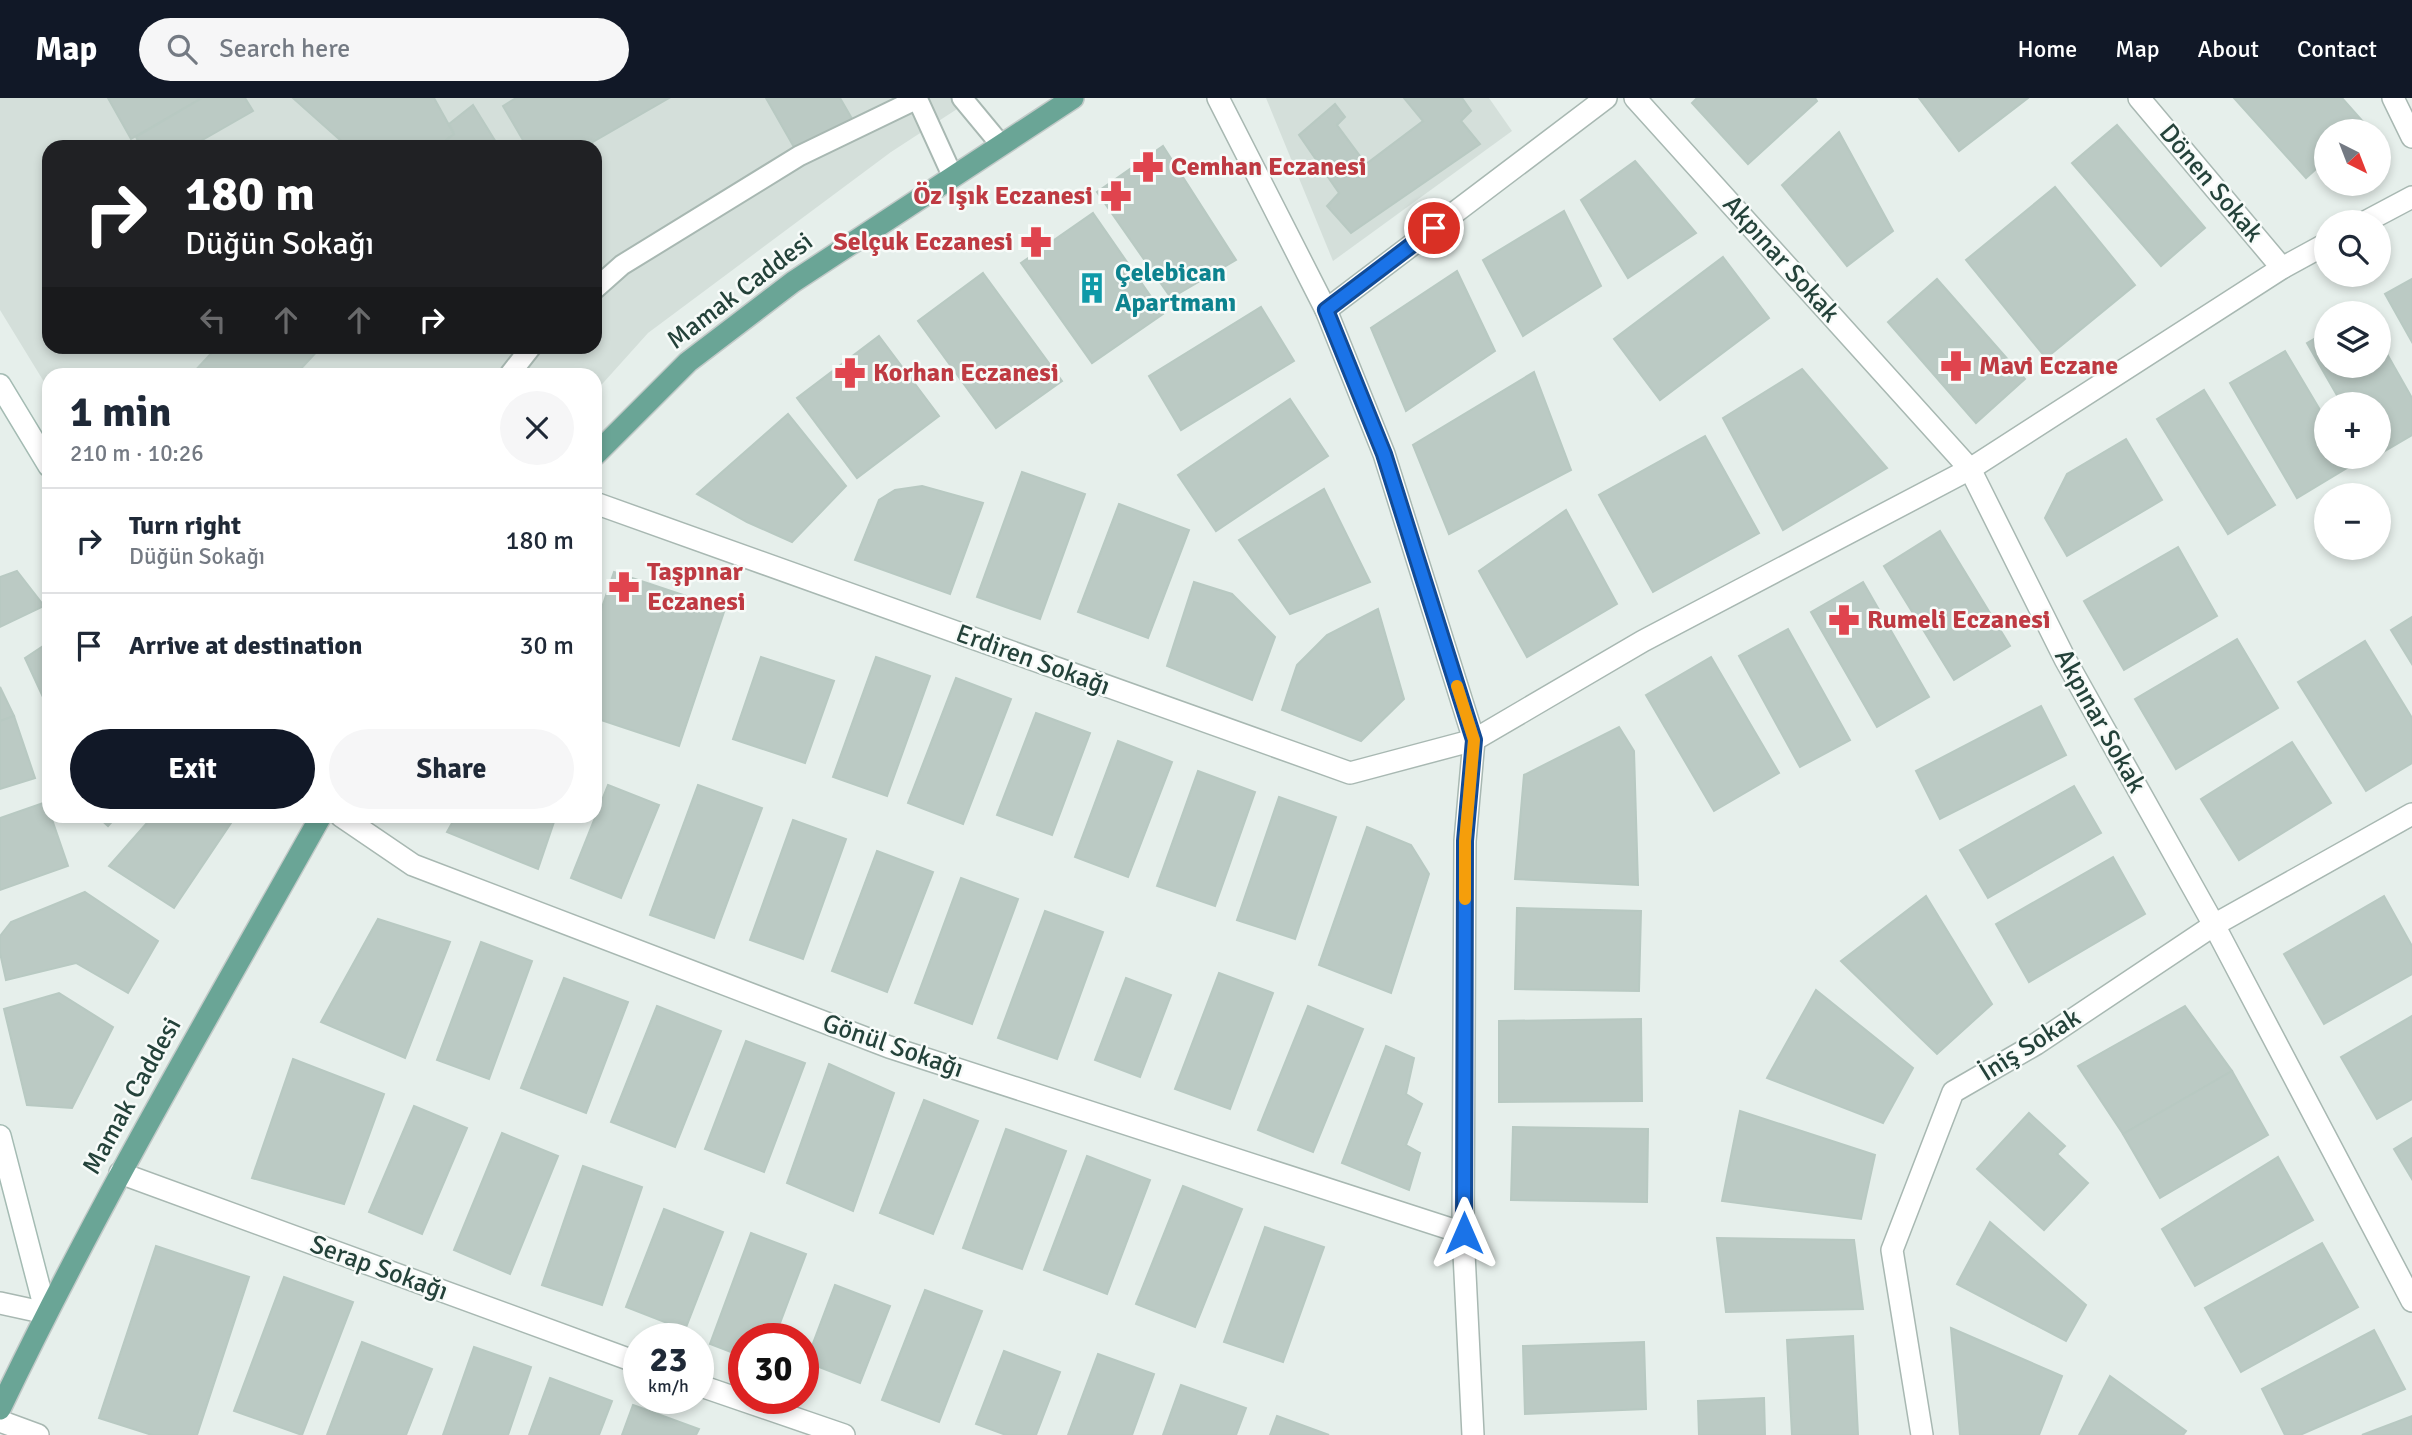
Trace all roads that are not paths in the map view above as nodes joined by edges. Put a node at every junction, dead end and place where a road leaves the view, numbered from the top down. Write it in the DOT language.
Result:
graph roads {
  1 [pos="917,98"];
  2 [pos="962,98"];
  3 [pos="1073,98"];
  4 [pos="1217,98"];
  5 [pos="1606,98"];
  6 [pos="1635,98"];
  7 [pos="2139,98"];
  8 [pos="2393,98"];
  9 [pos="2412,137"];
  10 [pos="1001,145"];
  11 [pos="953,177"];
  12 [pos="2412,197"];
  13 [pos="2388,210"];
  14 [pos="2314,251"];
  15 [pos="2282,268"];
  16 [pos="602,283"];
  17 [pos="1326,310"];
  18 [pos="526,354"];
  19 [pos="515,368"];
  20 [pos="0,385"];
  21 [pos="602,448"];
  22 [pos="42,454"];
  23 [pos="1970,469"];
  24 [pos="602,506"];
  25 [pos="1474,740"];
  26 [pos="2412,814"];
  27 [pos="317,823"];
  28 [pos="351,823"];
  29 [pos="2214,925"];
  30 [pos="0,1136"];
  31 [pos="120,1173"];
  32 [pos="1464,1233"];
  33 [pos="2412,1301"];
  34 [pos="0,1303"];
  35 [pos="46,1313"];
  36 [pos="623,1357"];
  37 [pos="714,1390"];
  38 [pos="0,1409"];
  39 [pos="0,1421"];
  40 [pos="38,1435"];
  41 [pos="844,1435"];
  42 [pos="1473,1435"];
  43 [pos="1922,1435"];
  1 -- 11 [label="lane"];
  1 -- 16 [label="lane"];
  2 -- 10 [label="lane"];
  3 -- 10 [label="main road, Mamak Caddesi"];
  4 -- 17 [label="street"];
  5 -- 17 [label="street"];
  6 -- 23 [label="street, Akpınar Sokak"];
  7 -- 15 [label="street, Dönen Sokak"];
  8 -- 9 [label="street"];
  10 -- 11 [label="main road, Mamak Caddesi"];
  11 -- 21 [label="main road, Mamak Caddesi"];
  12 -- 13 [label="street"];
  14 -- 15 [label="street, Erdiren Sokağı"];
  15 -- 23 [label="street, Erdiren Sokağı"];
  17 -- 25 [label="street"];
  18 -- 19 [label="lane"];
  20 -- 22 [label="street"];
  23 -- 25 [label="street, Erdiren Sokağı"];
  23 -- 29 [label="street, Akpınar Sokak"];
  24 -- 25 [label="street, Erdiren Sokağı"];
  25 -- 32 [label="street"];
  26 -- 29 [label="street, İniş Sokak"];
  27 -- 31 [label="main road, Mamak Caddesi"];
  28 -- 32 [label="street, Gönül Sokağı"];
  29 -- 33 [label="street, Akpınar Sokak"];
  29 -- 43 [label="street, İniş Sokak"];
  30 -- 35 [label="street"];
  31 -- 35 [label="main road, Mamak Caddesi"];
  31 -- 36 [label="street, Serap Sokağı"];
  32 -- 42 [label="street"];
  34 -- 35 [label="street"];
  35 -- 38 [label="main road, Mamak Caddesi"];
  37 -- 41 [label="street"];
  39 -- 40 [label="street"];
}
